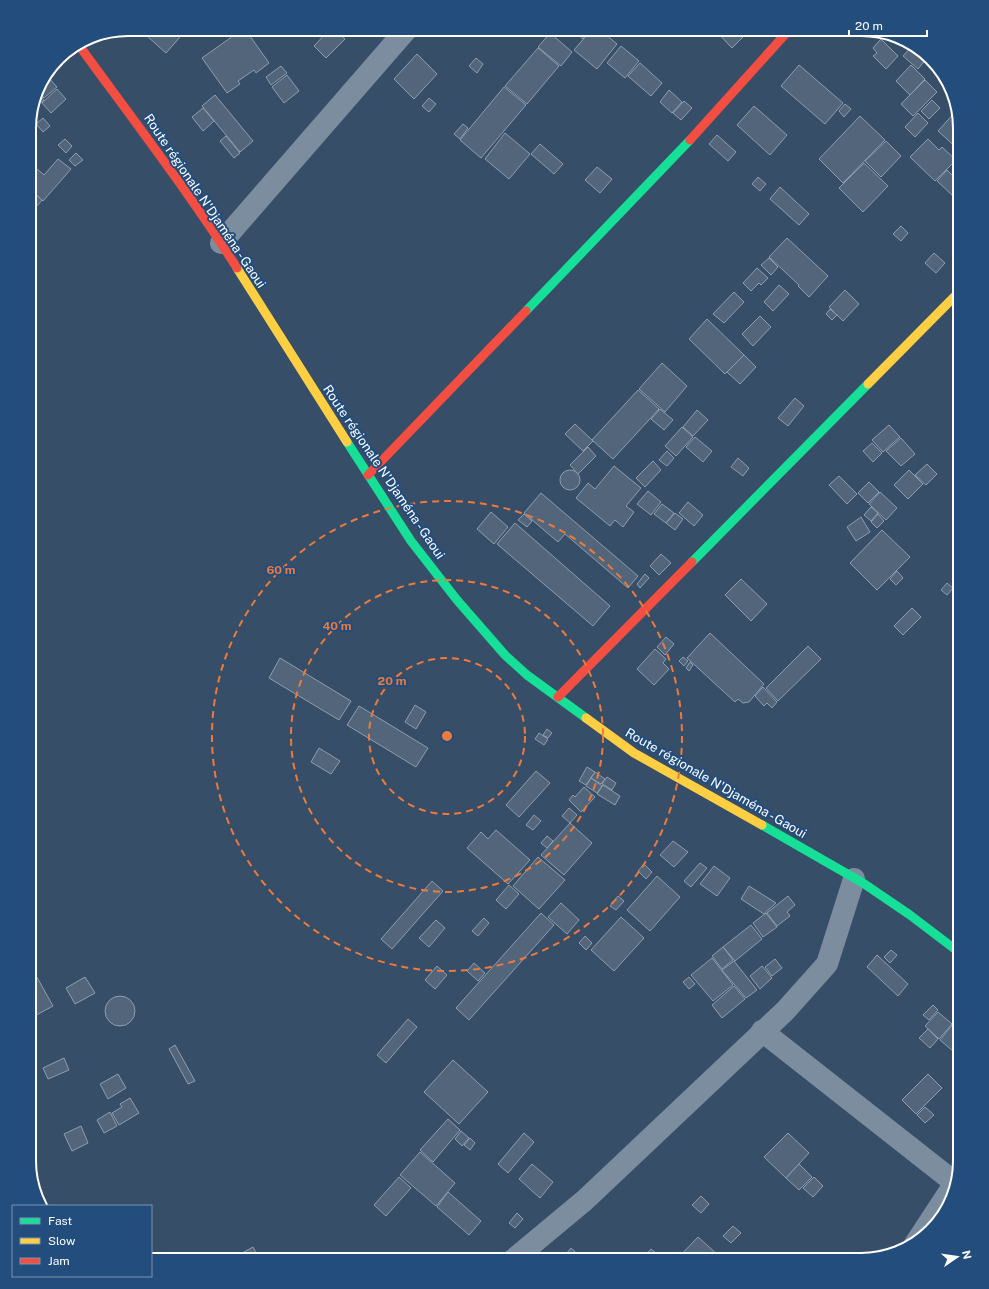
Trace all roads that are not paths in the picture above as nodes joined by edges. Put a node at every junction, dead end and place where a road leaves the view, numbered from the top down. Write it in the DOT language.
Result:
graph roads {
  1 [pos="401,36"];
  2 [pos="784,36"];
  3 [pos="81,48"];
  4 [pos="221,243"];
  5 [pos="953,298"];
  6 [pos="368,475"];
  7 [pos="558,697"];
  8 [pos="859,881"];
  9 [pos="953,949"];
  10 [pos="762,1031"];
  11 [pos="951,1180"];
  12 [pos="946,1197"];
  13 [pos="928,1224"];
  14 [pos="522,1253"];
  1 -- 4 [label="street"];
  2 -- 6 [label="street"];
  3 -- 4 [label="street, Route régionale N'Djaména - Gaoui"];
  4 -- 6 [label="street, Route régionale N'Djaména - Gaoui"];
  5 -- 7 [label="street"];
  6 -- 7 [label="street, Route régionale N'Djaména - Gaoui"];
  7 -- 8 [label="street, Route régionale N'Djaména - Gaoui"];
  8 -- 9 [label="street, Route régionale N'Djaména - Gaoui"];
  8 -- 10 [label="street"];
  10 -- 11 [label="street"];
  10 -- 14 [label="street"];
  12 -- 13 [label="street"];
}
